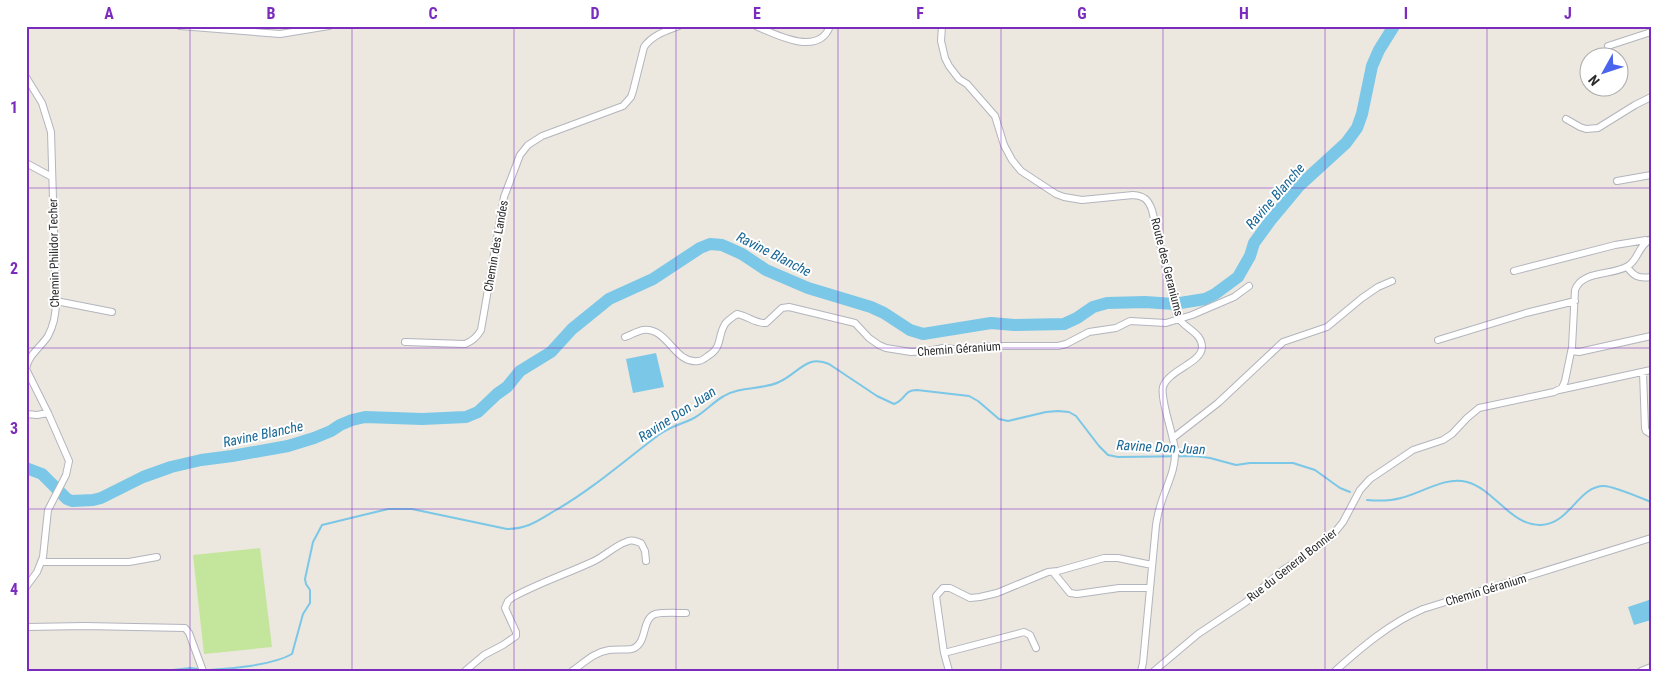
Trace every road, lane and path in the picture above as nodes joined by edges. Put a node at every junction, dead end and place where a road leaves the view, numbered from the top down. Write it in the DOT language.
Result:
graph roads {
  1 [pos="180,26"];
  2 [pos="329,26"];
  3 [pos="679,26"];
  4 [pos="756,26"];
  5 [pos="830,26"];
  6 [pos="942,26"];
  7 [pos="1651,32"];
  8 [pos="1608,46"];
  9 [pos="26,77"];
  10 [pos="1651,97"];
  11 [pos="1566,119"];
  12 [pos="26,163"];
  13 [pos="1651,175"];
  14 [pos="52,177"];
  15 [pos="1617,181"];
  16 [pos="1650,240"];
  17 [pos="1627,267"];
  18 [pos="1514,271"];
  19 [pos="1651,277"];
  20 [pos="1392,281"];
  21 [pos="1249,286"];
  22 [pos="56,301"];
  23 [pos="1575,301"];
  24 [pos="112,312"];
  25 [pos="1178,319"];
  26 [pos="1651,336"];
  27 [pos="625,337"];
  28 [pos="1438,340"];
  29 [pos="405,342"];
  30 [pos="1572,351"];
  31 [pos="1651,370"];
  32 [pos="1643,372"];
  33 [pos="1559,390"];
  34 [pos="48,413"];
  35 [pos="26,414"];
  36 [pos="1651,434"];
  37 [pos="1173,438"];
  38 [pos="1651,538"];
  39 [pos="157,557"];
  40 [pos="646,561"];
  41 [pos="41,562"];
  42 [pos="1152,565"];
  43 [pos="1053,572"];
  44 [pos="26,587"];
  45 [pos="1150,588"];
  46 [pos="686,613"];
  47 [pos="26,628"];
  48 [pos="1036,648"];
  49 [pos="944,653"];
  50 [pos="1651,667"];
  51 [pos="203,671"];
  52 [pos="465,671"];
  53 [pos="572,671"];
  54 [pos="949,671"];
  55 [pos="1141,671"];
  56 [pos="1154,671"];
  57 [pos="1335,671"];
  58 [pos="1641,671"];
  1 -- 2 [label="street"];
  3 -- 29 [label="street, Chemin des Landes"];
  4 -- 5 [label="street"];
  6 -- 25 [label="street, Route des Geraniums"];
  7 -- 8 [label="street"];
  9 -- 14 [label="street, Chemin Philidor Techer"];
  10 -- 11 [label="street"];
  12 -- 14 [label="street"];
  13 -- 15 [label="street"];
  14 -- 22 [label="street, Chemin Philidor Techer"];
  16 -- 17 [label="street"];
  16 -- 18 [label="street"];
  17 -- 19 [label="street"];
  17 -- 23 [label="street"];
  20 -- 37 [label="street"];
  21 -- 25 [label="street, Chemin Géranium"];
  22 -- 24 [label="street"];
  22 -- 34 [label="street, Chemin Philidor Techer"];
  23 -- 28 [label="street"];
  23 -- 30 [label="street"];
  25 -- 27 [label="street, Chemin Géranium"];
  25 -- 37 [label="street, Route des Geraniums"];
  26 -- 30 [label="street"];
  30 -- 33 [label="street"];
  31 -- 32 [label="street, Rue du General Bonnier"];
  32 -- 33 [label="street, Rue du General Bonnier"];
  32 -- 36 [label="street"];
  33 -- 56 [label="street, Rue du General Bonnier"];
  34 -- 35 [label="street"];
  34 -- 41 [label="street, Chemin Philidor Techer"];
  37 -- 42 [label="street, Route des Geraniums"];
  38 -- 57 [label="street, Chemin Géranium"];
  39 -- 41 [label="street"];
  40 -- 52 [label="street"];
  41 -- 44 [label="street, Chemin Philidor Techer"];
  42 -- 43 [label="street"];
  42 -- 45 [label="street, Route des Geraniums"];
  43 -- 45 [label="street"];
  43 -- 49 [label="street"];
  45 -- 55 [label="street, Route des Geraniums"];
  46 -- 53 [label="street"];
  47 -- 51 [label="street"];
  48 -- 49 [label="street"];
  49 -- 54 [label="street"];
  50 -- 58 [label="street"];
}
